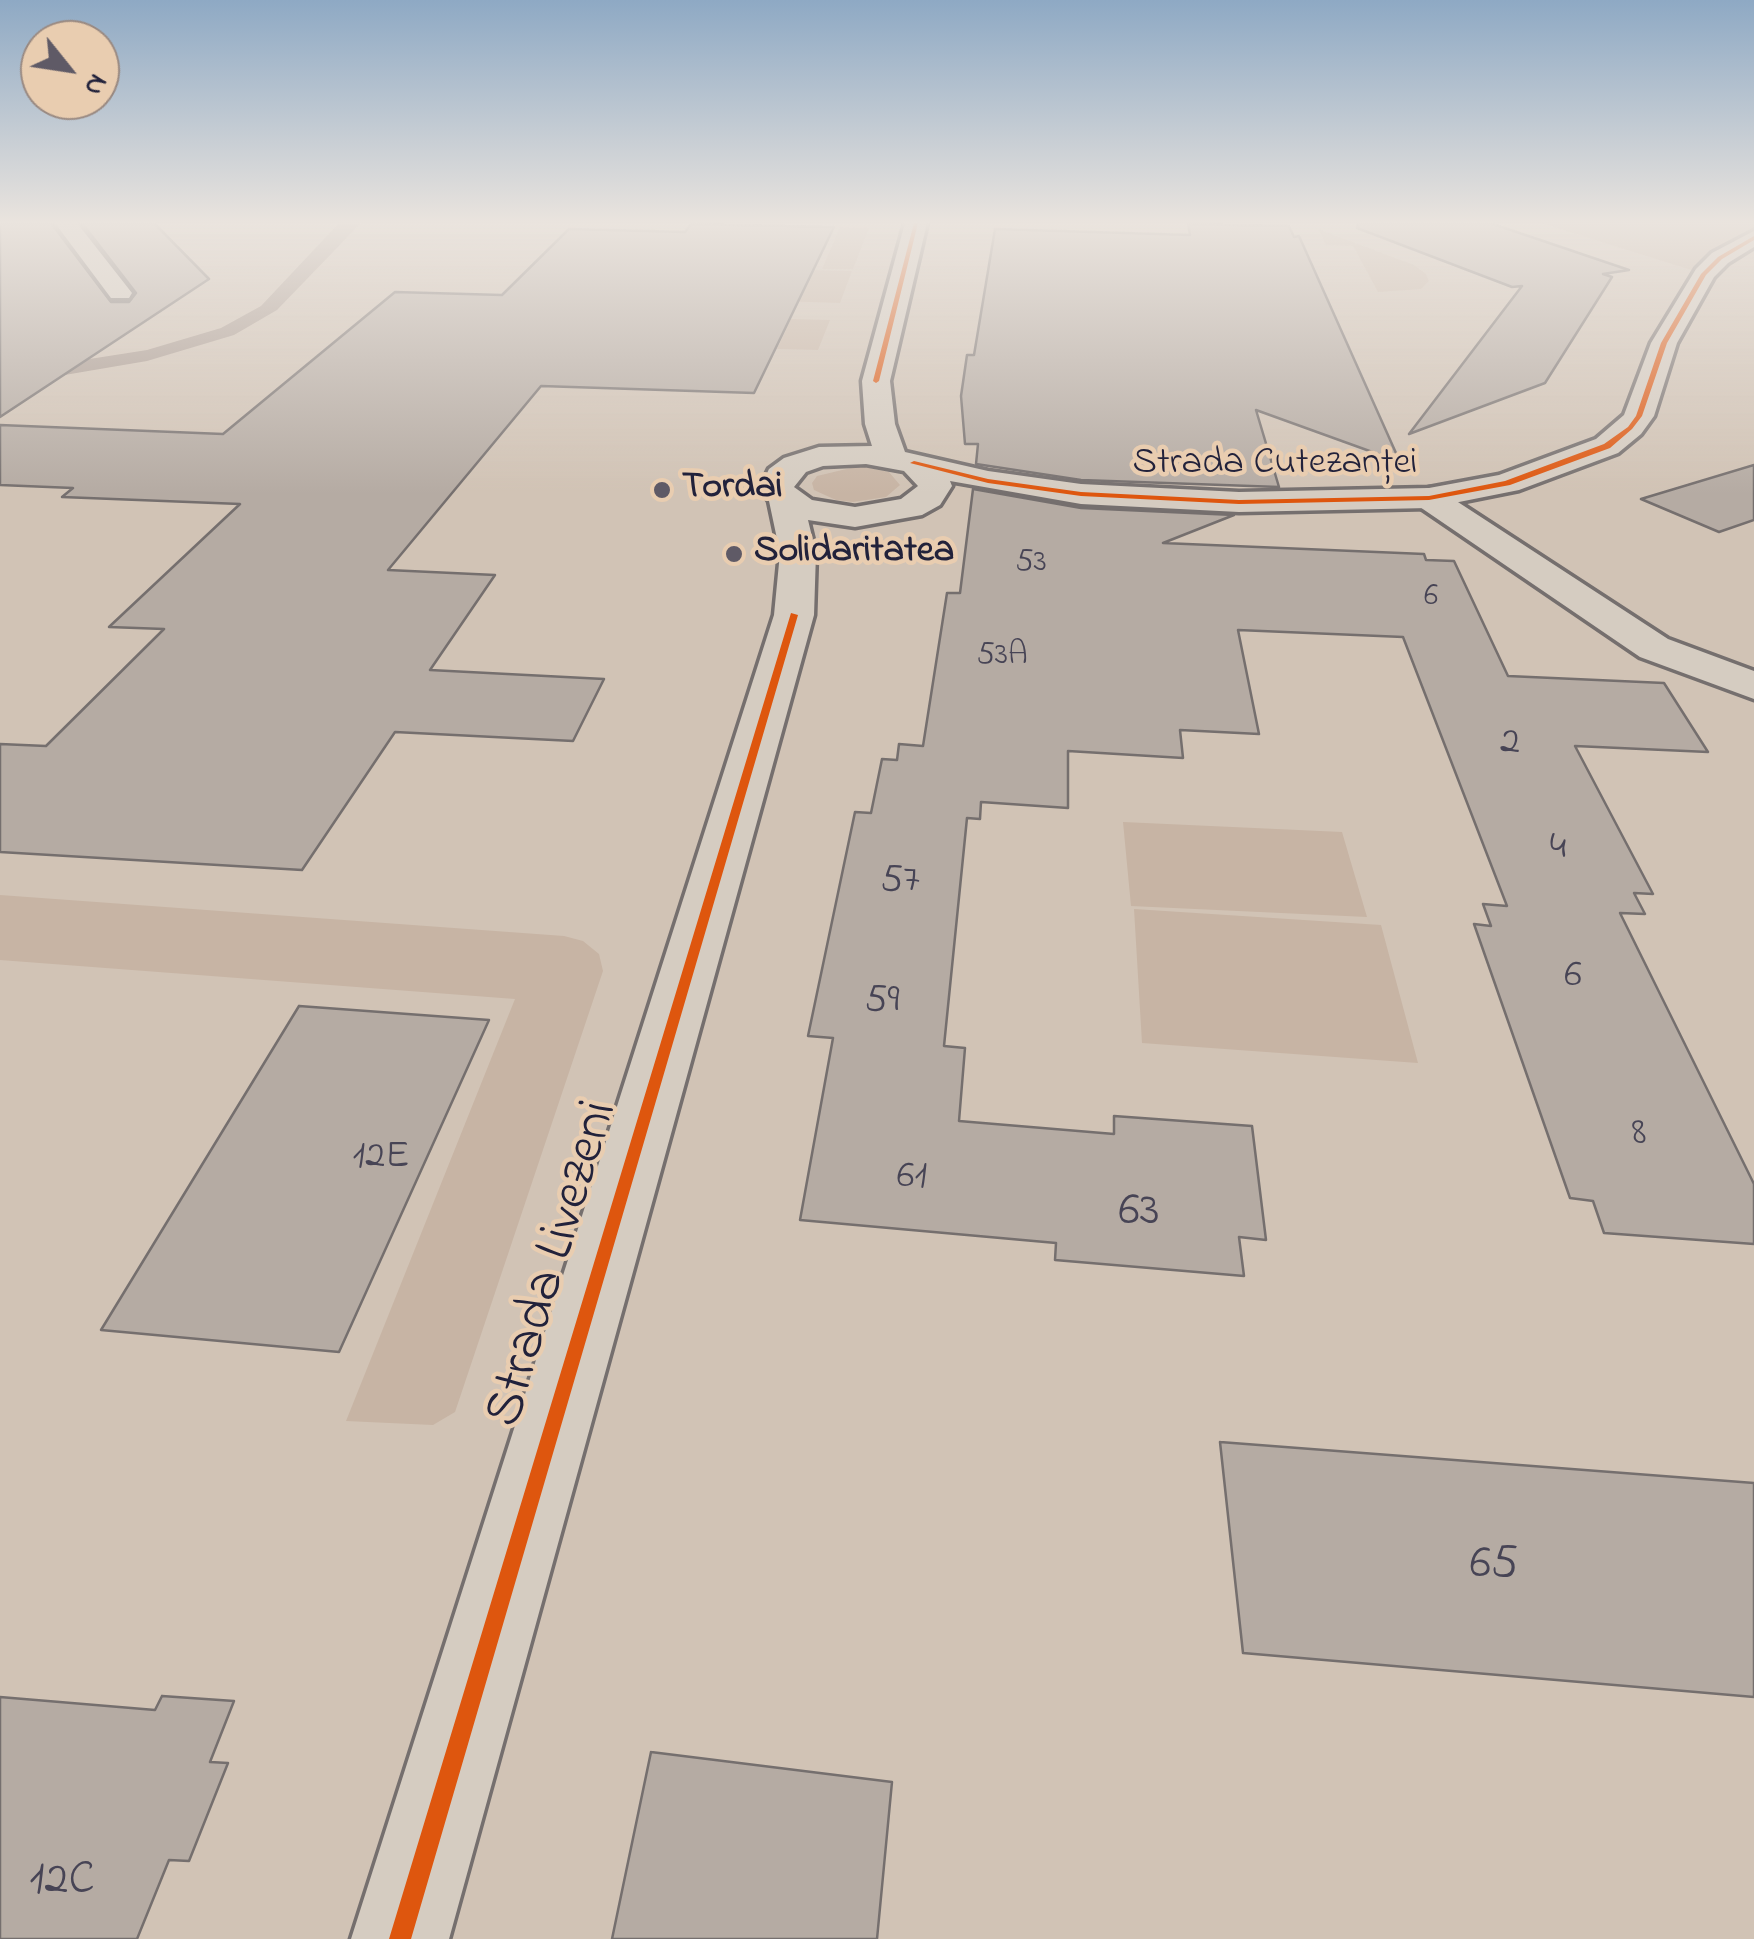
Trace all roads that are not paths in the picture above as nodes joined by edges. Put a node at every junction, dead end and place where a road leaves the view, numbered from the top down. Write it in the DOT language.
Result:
graph roads {
  1 [pos="893,313"];
  2 [pos="1681,313"];
  3 [pos="876,382"];
  4 [pos="902,460"];
  5 [pos="791,483"];
  6 [pos="1081,494"];
  7 [pos="1429,498"];
  8 [pos="896,512"];
  9 [pos="820,580"];
  10 [pos="1754,686"];
  11 [pos="400,1939"];
  1 -- 3 [label="main road"];
  2 -- 7 [label="main road, Strada Cutezanței"];
  3 -- 4 [label="main road"];
  3 -- 5 [label="main road"];
  4 -- 5 [label="main road, Strada Cutezanței"];
  4 -- 6 [label="main road, Strada Cutezanței"];
  4 -- 8 [label="main road"];
  5 -- 8 [label="main road, Strada Cutezanței"];
  5 -- 9 [label="main road, Strada Livezeni"];
  6 -- 7 [label="main road, Strada Cutezanței"];
  6 -- 8 [label="main road, Strada Cutezanței"];
  7 -- 10 [label="main road"];
  8 -- 9 [label="main road"];
  9 -- 11 [label="main road, Strada Livezeni"];
}
